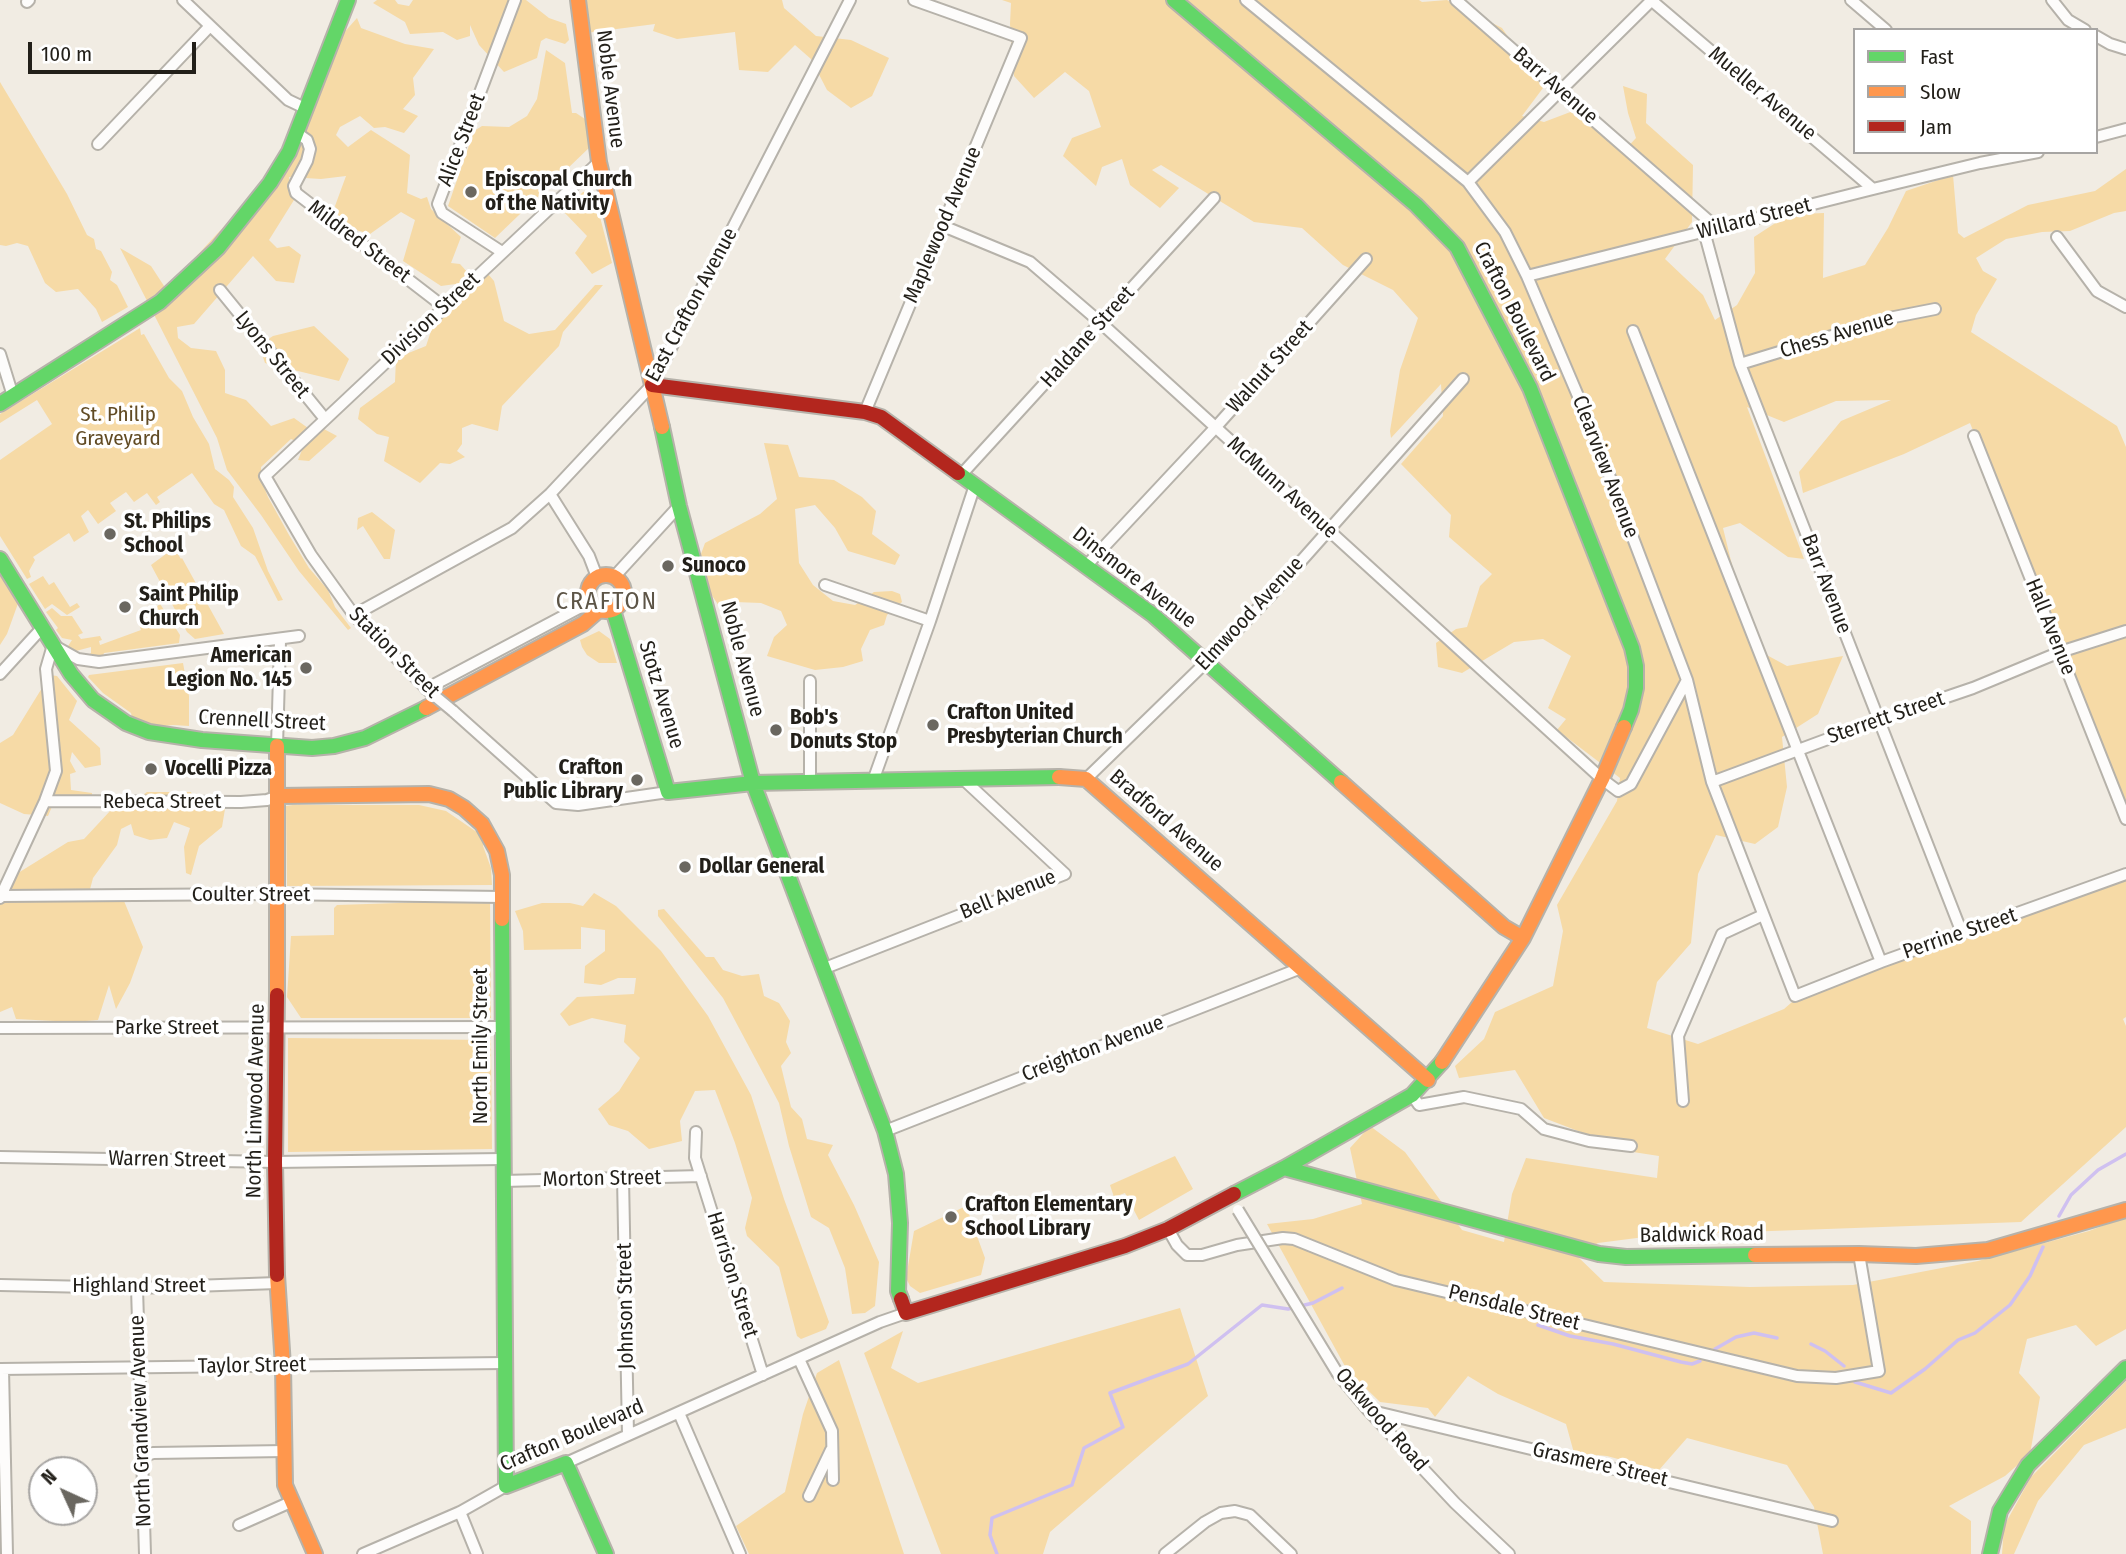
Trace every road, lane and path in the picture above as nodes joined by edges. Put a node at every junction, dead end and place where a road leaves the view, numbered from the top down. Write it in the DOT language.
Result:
graph roads {
  1 [pos="183,0"];
  2 [pos="348,0"];
  3 [pos="515,0"];
  4 [pos="578,0"];
  5 [pos="850,0"];
  6 [pos="914,0"];
  7 [pos="1174,0"];
  8 [pos="1246,0"];
  9 [pos="1456,0"];
  10 [pos="1651,0"];
  11 [pos="1851,0"];
  12 [pos="2052,0"];
  13 [pos="211,26"];
  14 [pos="1884,28"];
  15 [pos="2082,28"];
  16 [pos="2098,37"];
  17 [pos="2126,49"];
  18 [pos="1561,91"];
  19 [pos="307,109"];
  20 [pos="2126,129"];
  21 [pos="297,133"];
  22 [pos="2098,136"];
  23 [pos="98,144"];
  24 [pos="2028,154"];
  25 [pos="599,162"];
  26 [pos="1468,182"];
  27 [pos="1873,189"];
  28 [pos="1214,198"];
  29 [pos="943,226"];
  30 [pos="1717,228"];
  31 [pos="1704,231"];
  32 [pos="2057,237"];
  33 [pos="502,252"];
  34 [pos="1366,259"];
  35 [pos="1527,276"];
  36 [pos="220,290"];
  37 [pos="444,307"];
  38 [pos="2126,307"];
  39 [pos="1935,309"];
  40 [pos="1101,323"];
  41 [pos="1633,331"];
  42 [pos="0,354"];
  43 [pos="1740,365"];
  44 [pos="1463,379"];
  45 [pos="652,385"];
  46 [pos="13,396"];
  47 [pos="0,404"];
  48 [pos="865,412"];
  49 [pos="325,419"];
  50 [pos="1215,428"];
  51 [pos="1974,436"];
  52 [pos="961,475"];
  53 [pos="265,476"];
  54 [pos="975,485"];
  55 [pos="550,494"];
  56 [pos="679,506"];
  57 [pos="1329,529"];
  58 [pos="0,559"];
  59 [pos="1086,566"];
  60 [pos="597,577"];
  61 [pos="614,577"];
  62 [pos="825,585"];
  63 [pos="601,607"];
  64 [pos="354,615"];
  65 [pos="930,621"];
  66 [pos="42,628"];
  67 [pos="2126,631"];
  68 [pos="299,636"];
  69 [pos="280,641"];
  70 [pos="53,645"];
  71 [pos="2060,652"];
  72 [pos="1206,662"];
  73 [pos="0,674"];
  74 [pos="1687,680"];
  75 [pos="810,681"];
  76 [pos="428,690"];
  77 [pos="1879,720"];
  78 [pos="277,746"];
  79 [pos="1797,749"];
  80 [pos="963,779"];
  81 [pos="1086,779"];
  82 [pos="1602,779"];
  83 [pos="873,781"];
  84 [pos="810,782"];
  85 [pos="1712,782"];
  86 [pos="753,783"];
  87 [pos="668,792"];
  88 [pos="279,796"];
  89 [pos="46,801"];
  90 [pos="556,803"];
  91 [pos="2126,819"];
  92 [pos="2126,874"];
  93 [pos="279,894"];
  94 [pos="0,897"];
  95 [pos="502,897"];
  96 [pos="1763,915"];
  97 [pos="1962,933"];
  98 [pos="1523,938"];
  99 [pos="1881,961"];
  100 [pos="825,968"];
  101 [pos="1301,968"];
  102 [pos="1795,996"];
  103 [pos="503,1027"];
  104 [pos="0,1028"];
  105 [pos="277,1028"];
  106 [pos="1428,1080"];
  107 [pos="1412,1095"];
  108 [pos="1683,1101"];
  109 [pos="885,1131"];
  110 [pos="696,1132"];
  111 [pos="1631,1146"];
  112 [pos="0,1157"];
  113 [pos="502,1159"];
  114 [pos="275,1162"];
  115 [pos="1283,1168"];
  116 [pos="701,1176"];
  117 [pos="623,1178"];
  118 [pos="503,1181"];
  119 [pos="1235,1204"];
  120 [pos="2126,1210"];
  121 [pos="1168,1229"];
  122 [pos="1859,1254"];
  123 [pos="278,1283"];
  124 [pos="0,1285"];
  125 [pos="137,1288"];
  126 [pos="906,1313"];
  127 [pos="799,1359"];
  128 [pos="504,1363"];
  129 [pos="283,1366"];
  130 [pos="140,1367"];
  131 [pos="2126,1368"];
  132 [pos="1,1369"];
  133 [pos="763,1375"];
  134 [pos="1368,1410"];
  135 [pos="678,1413"];
  136 [pos="628,1434"];
  137 [pos="832,1447"];
  138 [pos="285,1451"];
  139 [pos="142,1457"];
  140 [pos="566,1463"];
  141 [pos="833,1480"];
  142 [pos="506,1486"];
  143 [pos="809,1496"];
  144 [pos="293,1501"];
  145 [pos="460,1512"];
  146 [pos="1832,1521"];
  147 [pos="239,1525"];
  148 [pos="1505,1552"];
  149 [pos="7,1554"];
  150 [pos="145,1554"];
  151 [pos="315,1554"];
  152 [pos="363,1554"];
  153 [pos="477,1554"];
  154 [pos="606,1554"];
  155 [pos="740,1554"];
  156 [pos="1165,1554"];
  157 [pos="1291,1554"];
  158 [pos="1990,1554"];
  1 -- 13 [label="street"];
  2 -- 19 [label="main road"];
  3 -- 33 [label="street, Alice Street"];
  4 -- 25 [label="main road, Noble Avenue"];
  5 -- 45 [label="street, East Crafton Avenue"];
  6 -- 29 [label="street, Maplewood Avenue"];
  7 -- 82 [label="main road, Crafton Boulevard"];
  8 -- 26 [label="street, Clearview Avenue"];
  9 -- 18 [label="street, Barr Avenue"];
  10 -- 18 [label="street"];
  10 -- 27 [label="street, Mueller Avenue"];
  11 -- 14 [label="street"];
  12 -- 15 [label="street"];
  13 -- 19 [label="street"];
  13 -- 23 [label="street"];
  16 -- 17 [label="street"];
  18 -- 26 [label="street"];
  18 -- 30 [label="street, Barr Avenue"];
  19 -- 21 [label="main road"];
  20 -- 22 [label="street"];
  21 -- 37 [label="street, Mildred Street"];
  21 -- 46 [label="main road"];
  24 -- 27 [label="street, Willard Street"];
  25 -- 33 [label="street, Division Street"];
  25 -- 45 [label="main road, Noble Avenue"];
  26 -- 35 [label="street, Clearview Avenue"];
  27 -- 30 [label="street, Willard Street"];
  28 -- 40 [label="street, Haldane Street"];
  29 -- 40 [label="street, McMunn Avenue"];
  29 -- 48 [label="street, Maplewood Avenue"];
  30 -- 31 [label="street, Willard Street"];
  31 -- 35 [label="street, Willard Street"];
  31 -- 43 [label="street, Barr Avenue"];
  32 -- 38 [label="street"];
  33 -- 37 [label="street, Division Street"];
  34 -- 50 [label="street, Walnut Street"];
  35 -- 74 [label="street, Clearview Avenue"];
  36 -- 49 [label="street, Lyons Street"];
  37 -- 49 [label="street, Division Street"];
  39 -- 43 [label="street, Chess Avenue"];
  40 -- 50 [label="street, McMunn Avenue"];
  40 -- 52 [label="street, Haldane Street"];
  41 -- 79 [label="street"];
  42 -- 46 [label="street"];
  43 -- 77 [label="street, Barr Avenue"];
  44 -- 57 [label="street, Elmwood Avenue"];
  45 -- 48 [label="main road, Dinsmore Avenue"];
  45 -- 55 [label="street, East Crafton Avenue"];
  45 -- 56 [label="main road, Noble Avenue"];
  46 -- 47 [label="main road"];
  48 -- 52 [label="main road, Dinsmore Avenue"];
  49 -- 53 [label="street, Division Street"];
  50 -- 57 [label="street, McMunn Avenue"];
  50 -- 59 [label="street, Walnut Street"];
  51 -- 71 [label="street, Hall Avenue"];
  52 -- 54 [label="main road, Dinsmore Avenue"];
  53 -- 64 [label="street, Station Street"];
  54 -- 59 [label="main road, Dinsmore Avenue"];
  54 -- 65 [label="street"];
  55 -- 60 [label="street"];
  55 -- 64 [label="street, East Crafton Avenue"];
  56 -- 61 [label="street"];
  56 -- 86 [label="main road, Noble Avenue"];
  57 -- 72 [label="street, Elmwood Avenue"];
  57 -- 82 [label="street, McMunn Avenue"];
  58 -- 66 [label="main road, Crennell Street"];
  59 -- 72 [label="main road, Dinsmore Avenue"];
  60 -- 61 [label="main road"];
  60 -- 63 [label="main road"];
  61 -- 63 [label="main road"];
  62 -- 65 [label="street"];
  63 -- 76 [label="street"];
  63 -- 78 [label="main road, Crennell Street"];
  63 -- 87 [label="main road, Stotz Avenue"];
  64 -- 76 [label="street, Station Street"];
  65 -- 83 [label="street"];
  66 -- 70 [label="main road, Crennell Street"];
  66 -- 73 [label="street"];
  67 -- 71 [label="street, Sterrett Street"];
  68 -- 69 [label="street"];
  69 -- 70 [label="street"];
  69 -- 78 [label="street, North Linwood Avenue"];
  70 -- 78 [label="main road, Crennell Street"];
  70 -- 89 [label="street"];
  71 -- 77 [label="street, Sterrett Street"];
  71 -- 91 [label="street, Hall Avenue"];
  72 -- 81 [label="street, Elmwood Avenue"];
  72 -- 98 [label="main road, Dinsmore Avenue"];
  74 -- 82 [label="street"];
  74 -- 85 [label="street, Clearview Avenue"];
  75 -- 84 [label="street"];
  76 -- 90 [label="street, Station Street, bridge"];
  77 -- 79 [label="street, Sterrett Street"];
  77 -- 97 [label="street, Barr Avenue"];
  78 -- 88 [label="main road, North Linwood Avenue"];
  79 -- 85 [label="street, Sterrett Street"];
  79 -- 99 [label="street"];
  80 -- 81 [label="main road, Bradford Avenue"];
  80 -- 83 [label="main road, Bradford Avenue"];
  80 -- 100 [label="street, Bell Avenue"];
  81 -- 101 [label="main road, Bradford Avenue"];
  82 -- 98 [label="main road, Crafton Boulevard"];
  83 -- 84 [label="main road, Bradford Avenue"];
  84 -- 86 [label="main road, Bradford Avenue"];
  85 -- 96 [label="street, Clearview Avenue"];
  86 -- 87 [label="main road, Bradford Avenue"];
  86 -- 100 [label="main road, Noble Avenue"];
  87 -- 90 [label="street, Bradford Avenue"];
  88 -- 89 [label="street, Rebeca Street"];
  88 -- 93 [label="main road, North Linwood Avenue"];
  88 -- 95 [label="main road, North Emily Street"];
  89 -- 94 [label="street"];
  92 -- 97 [label="street, Perrine Street"];
  93 -- 94 [label="street, Coulter Street"];
  93 -- 95 [label="street, Coulter Street"];
  93 -- 105 [label="main road, North Linwood Avenue"];
  95 -- 103 [label="main road, North Emily Street"];
  96 -- 102 [label="street, Clearview Avenue"];
  96 -- 108 [label="street"];
  97 -- 99 [label="street, Perrine Street"];
  98 -- 106 [label="main road, Crafton Boulevard"];
  99 -- 102 [label="street, Perrine Street"];
  100 -- 109 [label="main road, Noble Avenue"];
  101 -- 106 [label="main road, Bradford Avenue"];
  101 -- 109 [label="street, Creighton Avenue"];
  103 -- 105 [label="street, Parke Street"];
  103 -- 113 [label="main road, North Emily Street"];
  104 -- 105 [label="street, Parke Street"];
  105 -- 114 [label="main road, North Linwood Avenue"];
  106 -- 107 [label="main road, Crafton Boulevard"];
  107 -- 111 [label="street"];
  107 -- 115 [label="main road, Crafton Boulevard"];
  109 -- 126 [label="main road, Noble Avenue"];
  110 -- 116 [label="street, Harrison Street"];
  112 -- 114 [label="street, Warren Street"];
  113 -- 114 [label="street, Warren Street"];
  113 -- 118 [label="main road, North Emily Street"];
  114 -- 123 [label="main road, North Linwood Avenue"];
  115 -- 119 [label="main road, Crafton Boulevard"];
  115 -- 122 [label="main road, Baldwick Road"];
  116 -- 117 [label="street, Morton Street"];
  116 -- 133 [label="street, Harrison Street"];
  117 -- 118 [label="street, Morton Street"];
  117 -- 136 [label="street, Johnson Street"];
  118 -- 128 [label="main road, North Emily Street"];
  119 -- 121 [label="main road, Crafton Boulevard"];
  119 -- 134 [label="street, Oakwood Road, bridge"];
  120 -- 122 [label="main road, Baldwick Road"];
  121 -- 122 [label="street, Pensdale Street"];
  121 -- 126 [label="main road, Crafton Boulevard"];
  123 -- 125 [label="street, Highland Street"];
  123 -- 129 [label="main road, North Linwood Avenue"];
  124 -- 125 [label="street, Highland Street"];
  125 -- 130 [label="street, North Grandview Avenue"];
  126 -- 127 [label="street, Crafton Boulevard"];
  127 -- 133 [label="street, Crafton Boulevard"];
  127 -- 137 [label="street"];
  128 -- 129 [label="street, Taylor Street"];
  128 -- 142 [label="main road, North Emily Street"];
  129 -- 130 [label="street, Taylor Street"];
  129 -- 138 [label="main road, North Linwood Avenue"];
  130 -- 132 [label="street, Taylor Street"];
  130 -- 139 [label="street, North Grandview Avenue"];
  131 -- 158 [label="main road"];
  132 -- 149 [label="street"];
  133 -- 135 [label="street, Crafton Boulevard"];
  134 -- 146 [label="street, Grasmere Street"];
  134 -- 148 [label="street, Oakwood Road"];
  135 -- 136 [label="street, Crafton Boulevard"];
  135 -- 155 [label="street"];
  136 -- 140 [label="street, Crafton Boulevard"];
  137 -- 141 [label="street"];
  137 -- 143 [label="street"];
  138 -- 139 [label="street"];
  138 -- 144 [label="main road, North Linwood Avenue"];
  139 -- 150 [label="street, North Grandview Avenue"];
  140 -- 142 [label="main road, Crafton Boulevard"];
  140 -- 154 [label="main road"];
  142 -- 145 [label="street, Crafton Boulevard"];
  144 -- 147 [label="street"];
  144 -- 151 [label="main road, North Linwood Avenue"];
  145 -- 152 [label="street, Crafton Boulevard"];
  145 -- 153 [label="street"];
  156 -- 157 [label="street"];
}
